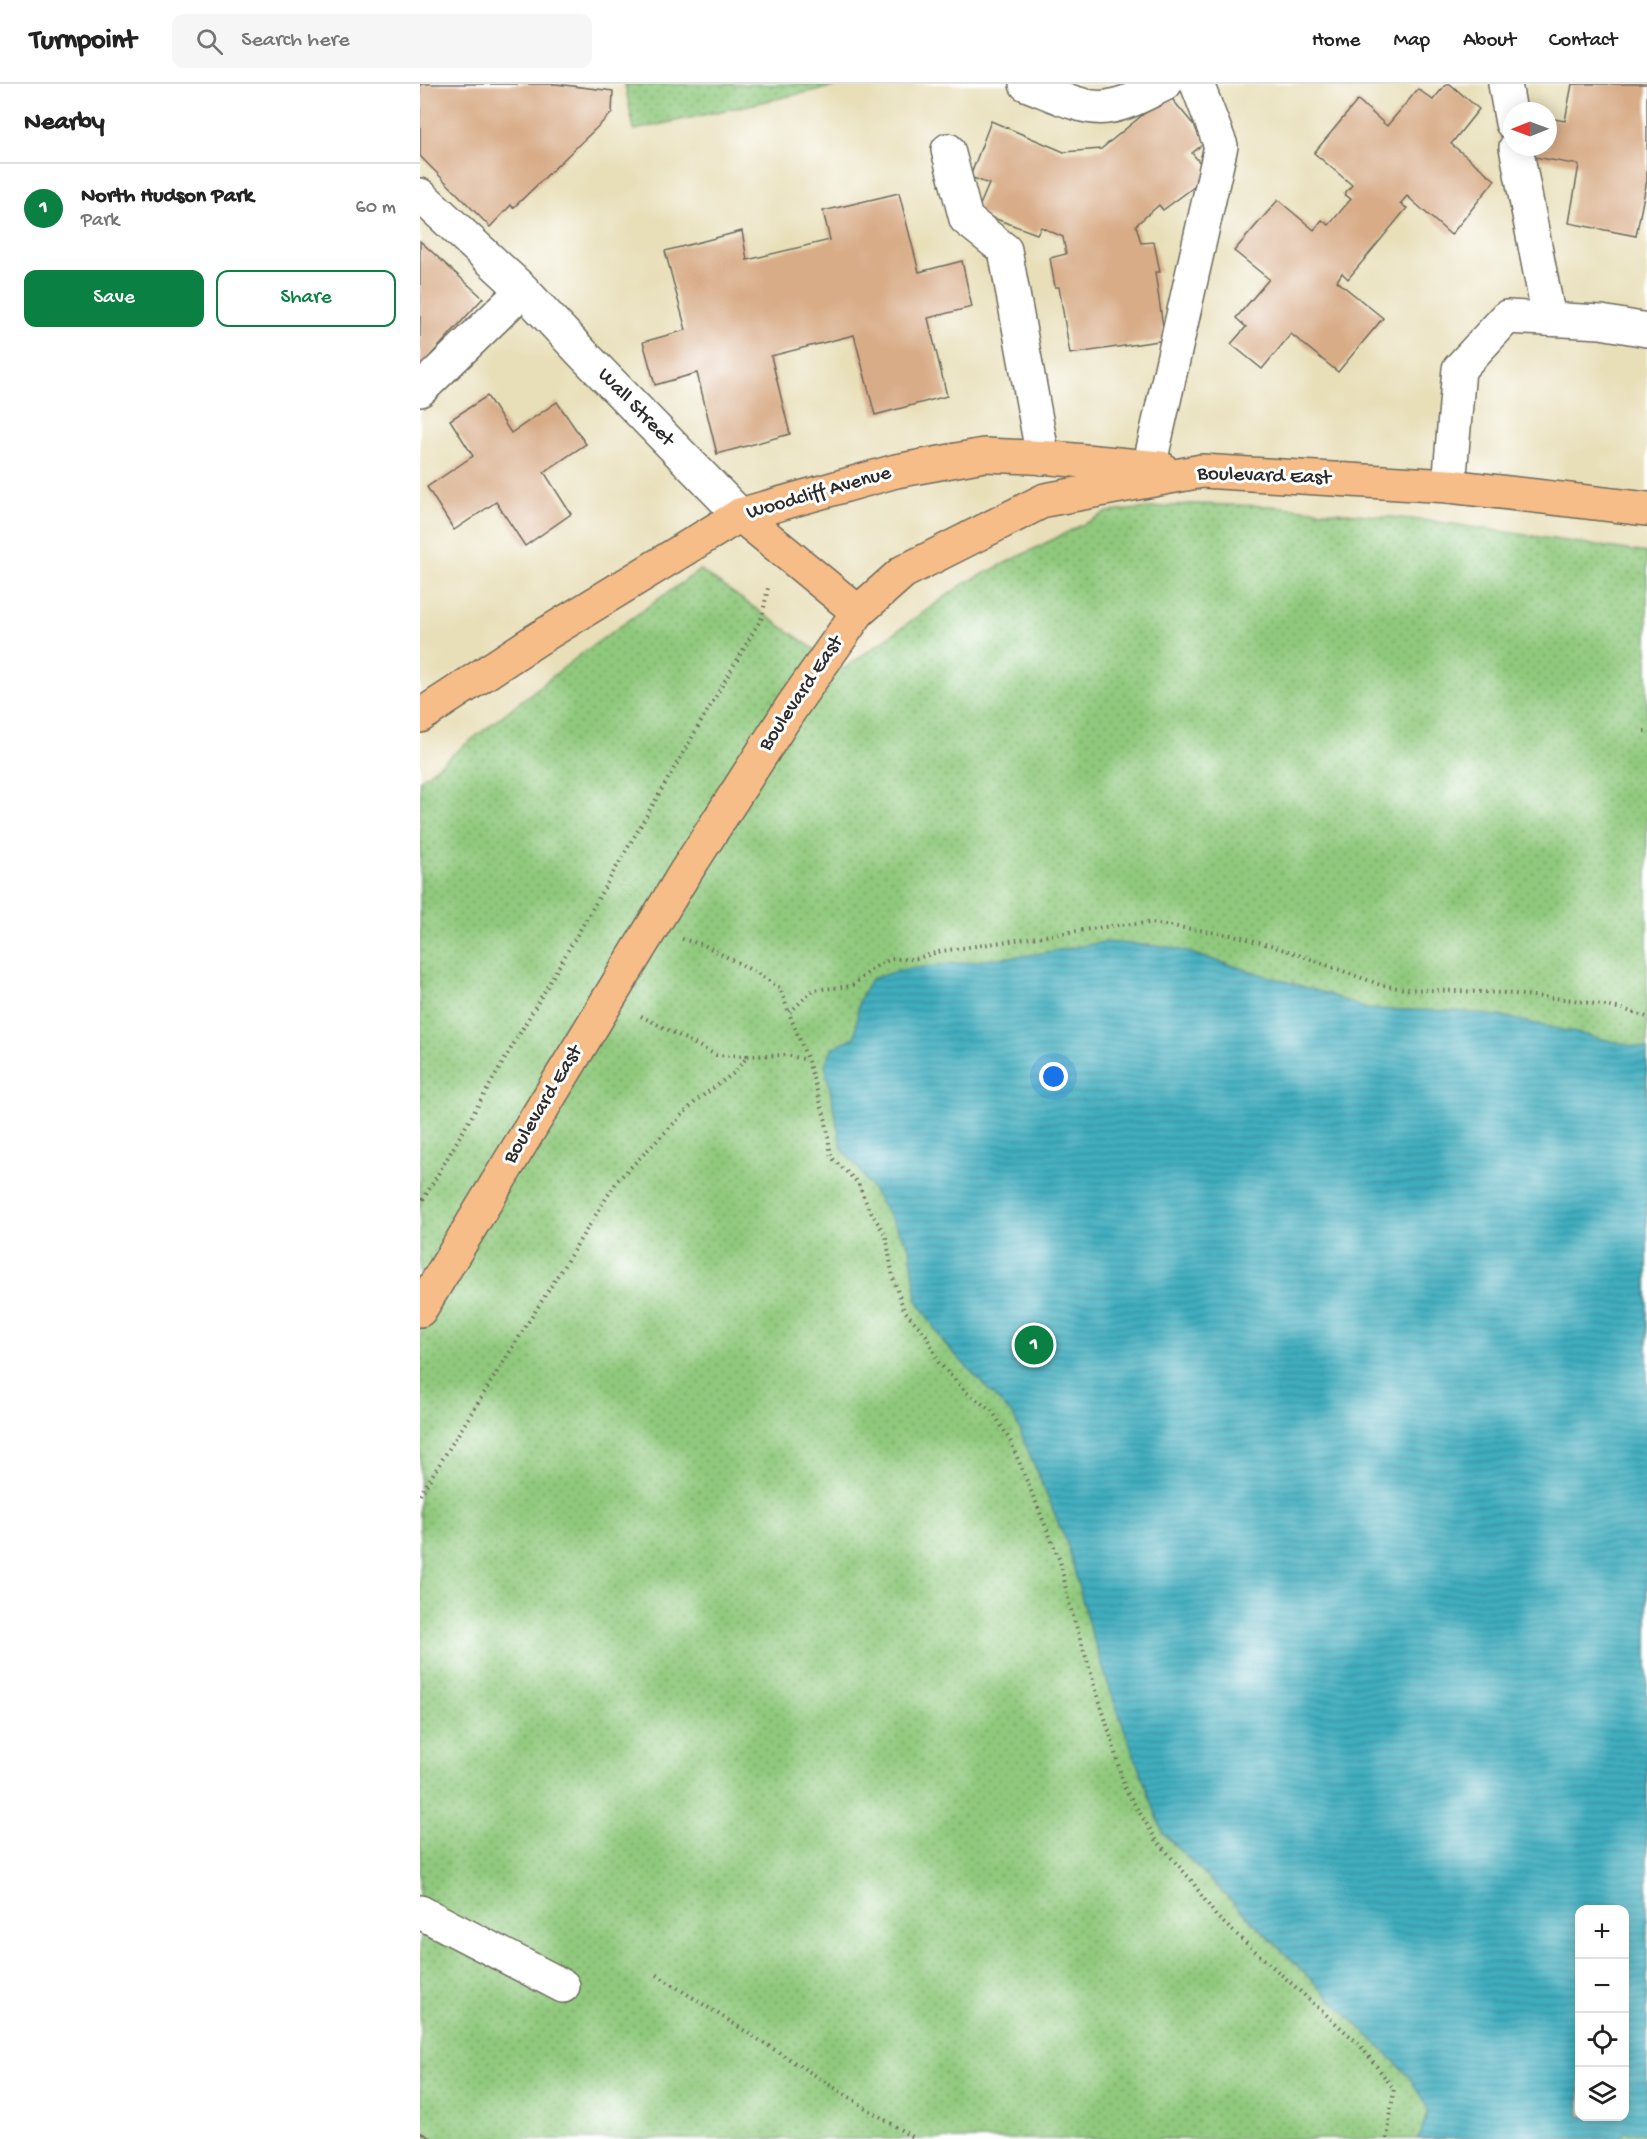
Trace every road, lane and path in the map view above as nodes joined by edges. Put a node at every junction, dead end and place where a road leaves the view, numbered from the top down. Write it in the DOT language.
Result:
graph roads {
  1 [pos="1026,84"];
  2 [pos="1165,84"];
  3 [pos="1197,84"];
  4 [pos="1505,84"];
  5 [pos="1508,102"];
  6 [pos="948,150"];
  7 [pos="1518,156"];
  8 [pos="420,195"];
  9 [pos="524,290"];
  10 [pos="1549,319"];
  11 [pos="1647,330"];
  12 [pos="420,390"];
  13 [pos="1043,458"];
  14 [pos="1149,467"];
  15 [pos="1202,471"];
  16 [pos="1449,486"];
  17 [pos="1647,509"];
  18 [pos="740,515"];
  19 [pos="768,588"];
  20 [pos="858,612"];
  21 [pos="420,716"];
  22 [pos="679,939"];
  23 [pos="789,1013"];
  24 [pos="641,1016"];
  25 [pos="1647,1017"];
  26 [pos="748,1056"];
  27 [pos="808,1060"];
  28 [pos="420,1205"];
  29 [pos="420,1310"];
  30 [pos="420,1495"];
  31 [pos="420,1912"];
  32 [pos="657,1975"];
  33 [pos="563,1986"];
  34 [pos="915,2139"];
  35 [pos="1387,2139"];
  1 -- 2 [label="street"];
  3 -- 14 [label="street"];
  4 -- 5 [label="street"];
  6 -- 13 [label="street"];
  7 -- 10 [label="street"];
  8 -- 9 [label="street, Wall Street"];
  9 -- 12 [label="street"];
  9 -- 18 [label="street, Wall Street"];
  10 -- 11 [label="street"];
  10 -- 16 [label="street"];
  13 -- 14 [label="main road, Woodcliff Avenue"];
  13 -- 18 [label="main road, Woodcliff Avenue"];
  14 -- 15 [label="main road, Woodcliff Avenue"];
  15 -- 16 [label="main road, Boulevard East"];
  15 -- 20 [label="main road, Boulevard East"];
  16 -- 17 [label="main road, Boulevard East"];
  18 -- 20 [label="main road, Wall Street"];
  18 -- 21 [label="main road, Woodcliff Avenue"];
  19 -- 28 [label="path"];
  20 -- 29 [label="main road, Boulevard East"];
  22 -- 23 [label="path"];
  23 -- 25 [label="path"];
  23 -- 27 [label="path"];
  24 -- 26 [label="path"];
  26 -- 27 [label="path"];
  26 -- 30 [label="path"];
  27 -- 35 [label="path"];
  31 -- 33 [label="street"];
  32 -- 34 [label="path"];
}
